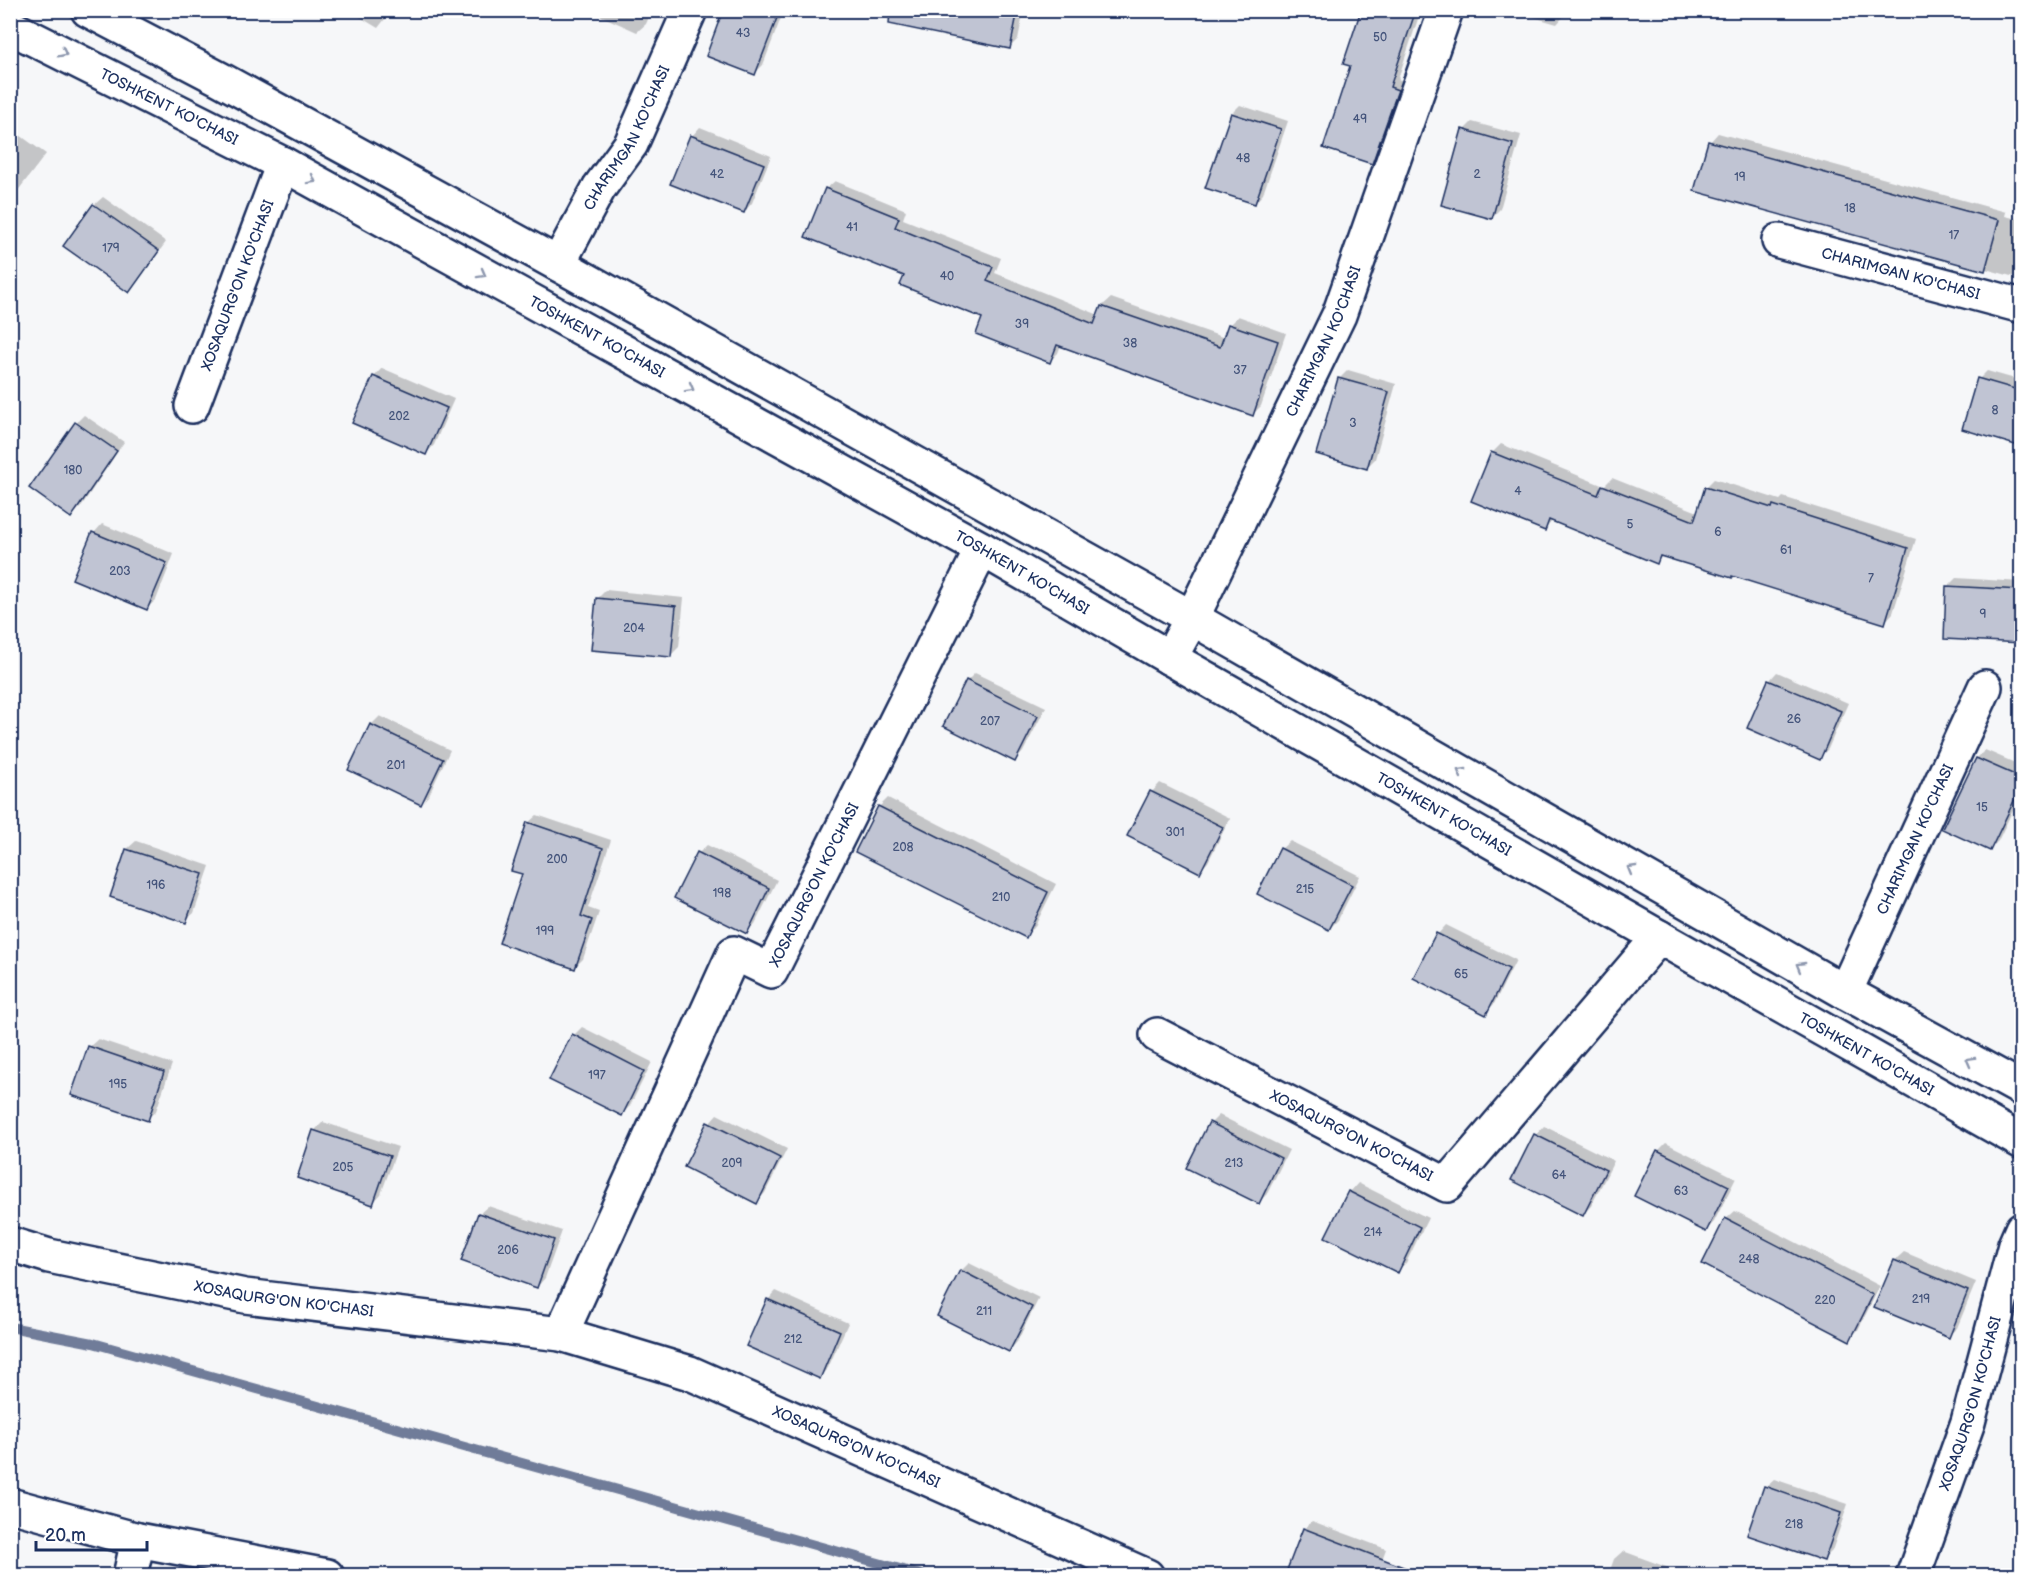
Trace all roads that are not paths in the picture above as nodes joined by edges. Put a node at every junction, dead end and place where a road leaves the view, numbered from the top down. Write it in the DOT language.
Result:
graph roads {
  1 [pos="88,10"];
  2 [pos="690,10"];
  3 [pos="1446,10"];
  4 [pos="10,27"];
  5 [pos="283,164"];
  6 [pos="1779,241"];
  7 [pos="558,264"];
  8 [pos="2022,306"];
  9 [pos="192,406"];
  10 [pos="982,549"];
  11 [pos="1192,618"];
  12 [pos="1170,658"];
  13 [pos="1984,687"];
  14 [pos="1659,937"];
  15 [pos="1845,992"];
  16 [pos="1157,1035"];
  17 [pos="2022,1089"];
  18 [pos="2022,1142"];
  19 [pos="2022,1230"];
  20 [pos="10,1244"];
  21 [pos="561,1334"];
  22 [pos="10,1505"];
  23 [pos="138,1540"];
  24 [pos="130,1575"];
  25 [pos="327,1575"];
  26 [pos="1147,1575"];
  27 [pos="1913,1575"];
  1 -- 7 [label="main road"];
  2 -- 7 [label="main road, CHARIMGAN KO'CHASI"];
  3 -- 11 [label="main road, CHARIMGAN KO'CHASI"];
  4 -- 5 [label="main road, TOSHKENT KO'CHASI, one-way"];
  5 -- 9 [label="main road, XOSAQURG'ON KO'CHASI"];
  5 -- 10 [label="main road, TOSHKENT KO'CHASI, one-way"];
  6 -- 8 [label="main road, CHARIMGAN KO'CHASI"];
  7 -- 11 [label="main road"];
  10 -- 12 [label="main road, TOSHKENT KO'CHASI"];
  10 -- 21 [label="main road, XOSAQURG'ON KO'CHASI"];
  11 -- 12 [label="main road, CHARIMGAN KO'CHASI"];
  15 -- 11 [label="main road, one-way"];
  12 -- 14 [label="main road, TOSHKENT KO'CHASI"];
  13 -- 15 [label="main road, CHARIMGAN KO'CHASI"];
  14 -- 16 [label="main road, XOSAQURG'ON KO'CHASI"];
  14 -- 18 [label="main road, TOSHKENT KO'CHASI"];
  17 -- 15 [label="main road, one-way"];
  19 -- 27 [label="main road, XOSAQURG'ON KO'CHASI"];
  20 -- 21 [label="main road, XOSAQURG'ON KO'CHASI"];
  21 -- 26 [label="main road, XOSAQURG'ON KO'CHASI"];
  22 -- 23 [label="main road"];
  23 -- 24 [label="main road"];
  23 -- 25 [label="main road"];
}
